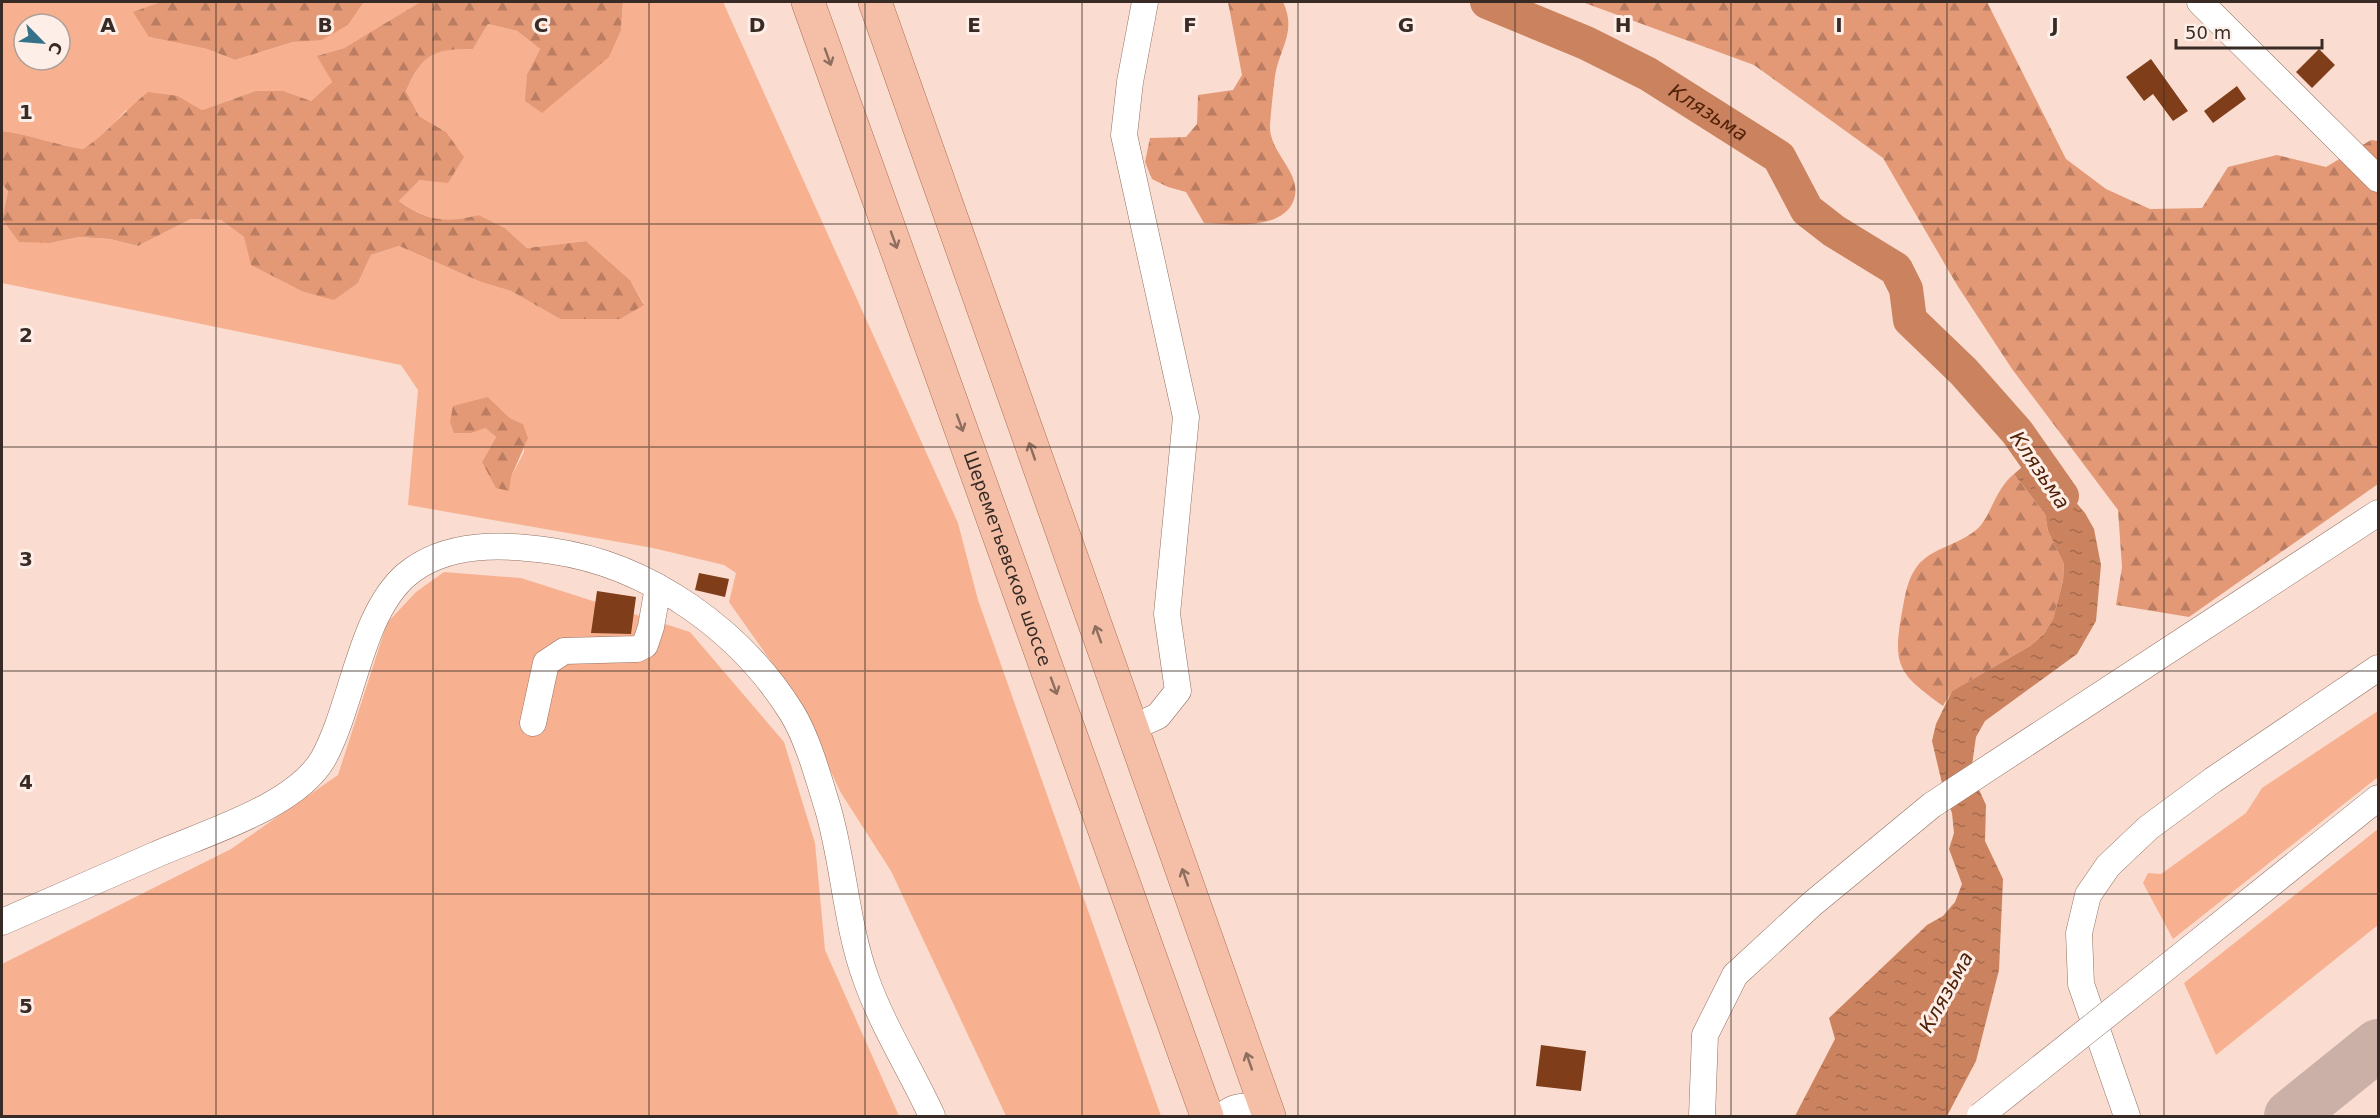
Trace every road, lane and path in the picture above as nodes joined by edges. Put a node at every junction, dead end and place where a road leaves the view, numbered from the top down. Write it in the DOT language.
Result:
graph roads {
  1 [pos="808,2"];
  2 [pos="875,2"];
  3 [pos="1145,2"];
  4 [pos="2200,2"];
  5 [pos="2379,179"];
  6 [pos="2379,513"];
  7 [pos="658,586"];
  8 [pos="2379,668"];
  9 [pos="533,723"];
  10 [pos="1132,728"];
  11 [pos="2379,798"];
  12 [pos="2,922"];
  13 [pos="932,1116"];
  14 [pos="1208,1116"];
  15 [pos="1223,1116"];
  16 [pos="1268,1116"];
  17 [pos="1702,1116"];
  18 [pos="1980,1116"];
  19 [pos="2127,1116"];
  1 -- 14 [label="main road, Шереметьевское шоссе, one-way"];
  10 -- 2 [label="main road, one-way"];
  3 -- 10 [label="street"];
  4 -- 5 [label="street"];
  6 -- 17 [label="street"];
  7 -- 9 [label="street"];
  7 -- 12 [label="street"];
  7 -- 13 [label="street"];
  8 -- 19 [label="street"];
  16 -- 10 [label="main road, one-way"];
  11 -- 18 [label="street, bridge"];
  15 -- 16 [label="street"];
}
